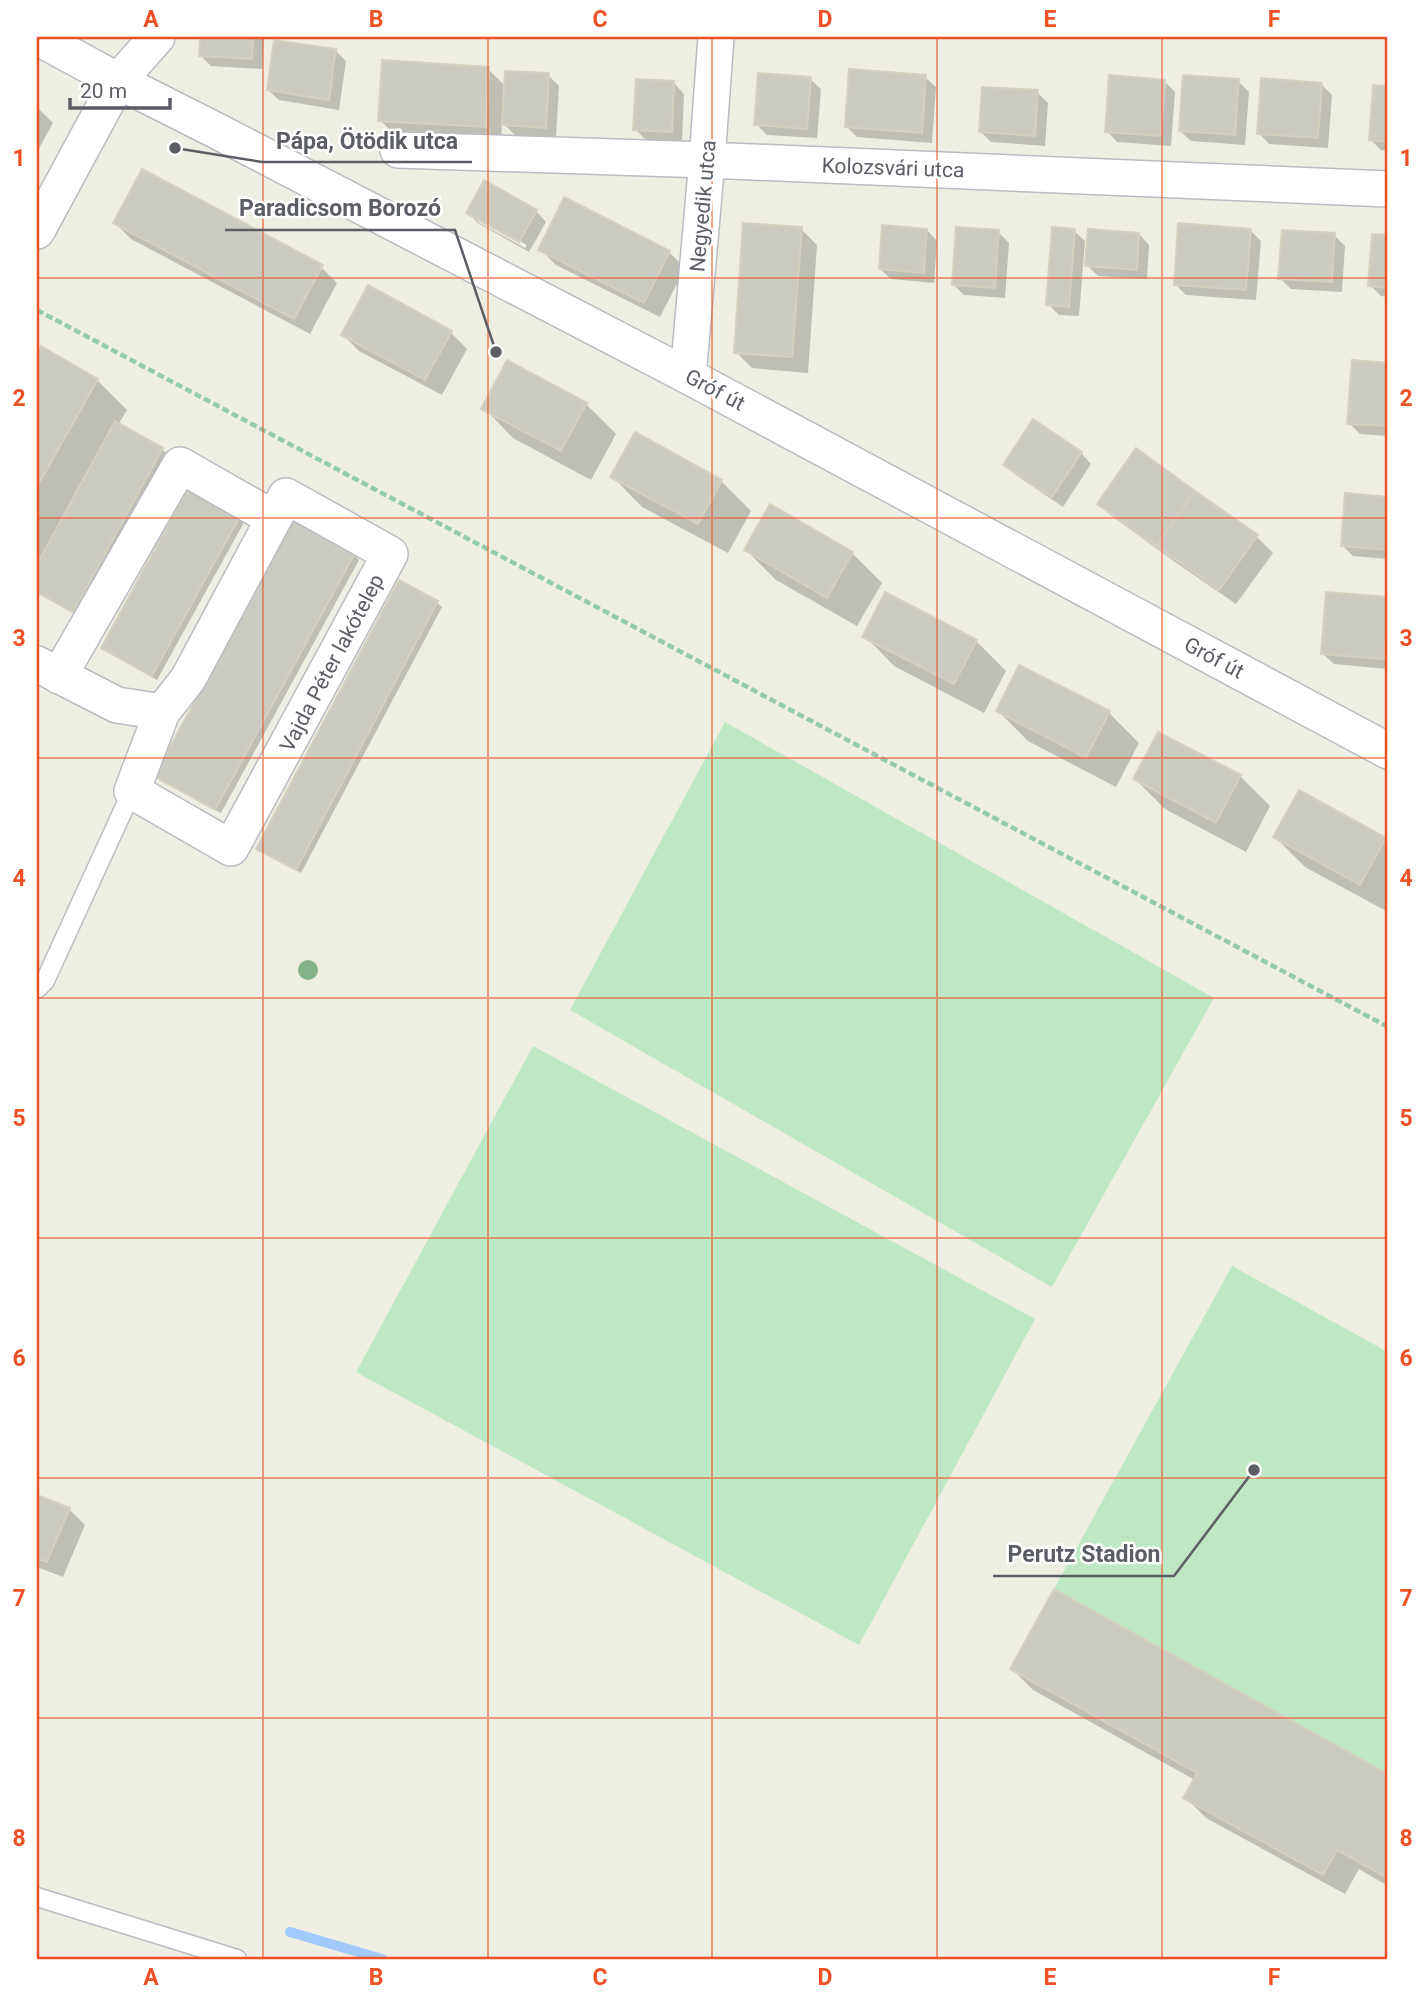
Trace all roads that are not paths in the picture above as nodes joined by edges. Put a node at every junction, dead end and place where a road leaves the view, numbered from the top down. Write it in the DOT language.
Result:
graph roads {
  1 [pos="37,37"];
  2 [pos="157,37"];
  3 [pos="716,37"];
  4 [pos="118,81"];
  5 [pos="398,150"];
  6 [pos="707,160"];
  7 [pos="1388,189"];
  8 [pos="37,231"];
  9 [pos="688,376"];
  10 [pos="273,518"];
  11 [pos="48,670"];
  12 [pos="162,712"];
  13 [pos="1388,751"];
  14 [pos="132,791"];
  15 [pos="37,989"];
  16 [pos="37,1897"];
  17 [pos="237,1959"];
  1 -- 4 [label="street, Gróf út"];
  2 -- 4 [label="street"];
  3 -- 6 [label="street, Negyedik utca"];
  4 -- 8 [label="street"];
  4 -- 9 [label="street, Gróf út"];
  5 -- 6 [label="street, Kolozsvári utca"];
  6 -- 7 [label="street, Kolozsvári utca"];
  6 -- 9 [label="street, Negyedik utca"];
  9 -- 13 [label="street, Gróf út"];
  10 -- 11 [label="street"];
  10 -- 12 [label="street, Vajda Péter lakótelep"];
  10 -- 14 [label="street, Vajda Péter lakótelep"];
  11 -- 12 [label="street"];
  12 -- 14 [label="street, Vajda Péter lakótelep"];
  14 -- 15 [label="lane"];
  16 -- 17 [label="lane"];
}
